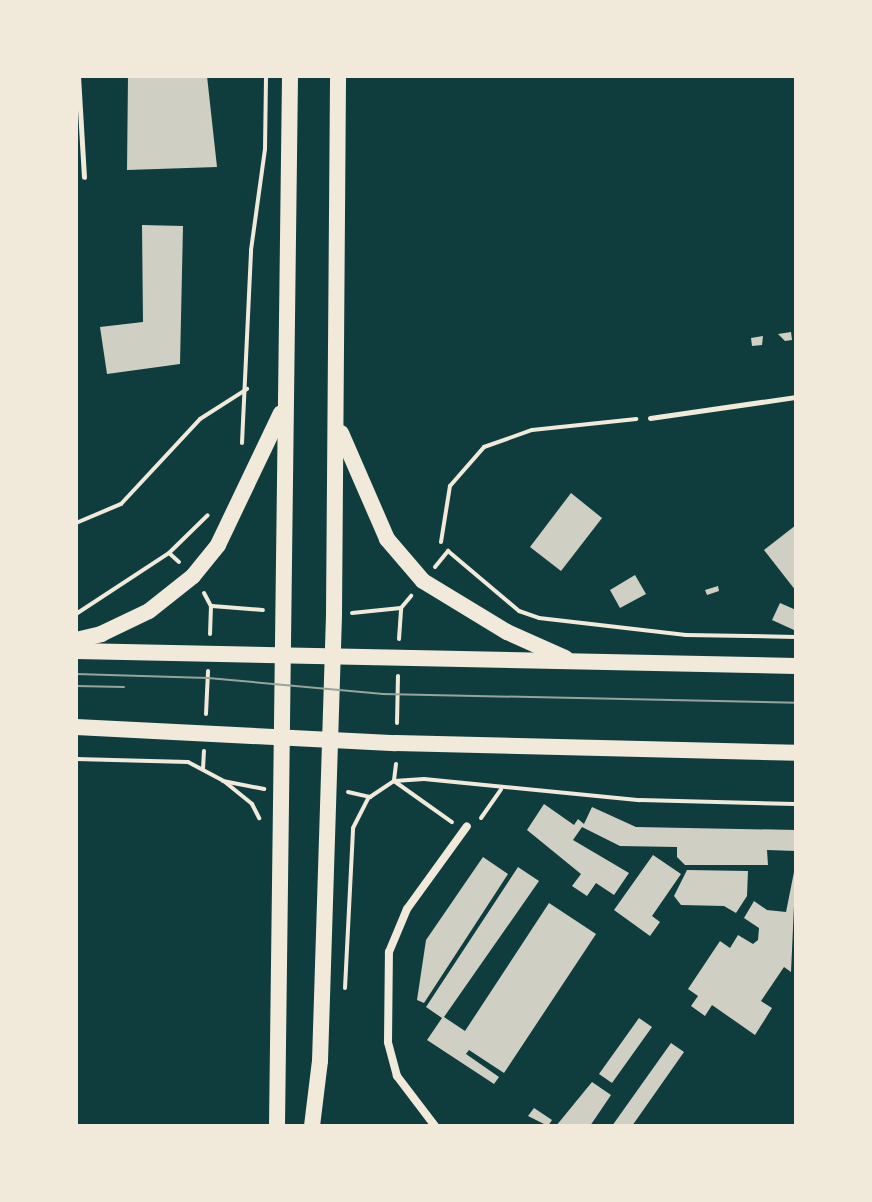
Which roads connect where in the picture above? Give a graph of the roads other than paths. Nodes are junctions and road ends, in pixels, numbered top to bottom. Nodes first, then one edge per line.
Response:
1 (78, 76) edge
2 (290, 76) edge
3 (338, 76) edge
4 (84, 177) dead end
5 (796, 397) edge
6 (282, 412) junction
7 (650, 418) road end
8 (336, 421) junction
9 (76, 640) edge
10 (76, 651) edge
11 (280, 654) junction
12 (331, 655) junction
13 (573, 662) junction
14 (796, 666) edge
15 (76, 727) edge
16 (281, 737) junction
17 (331, 741) junction
18 (796, 753) edge
19 (467, 826) road end
20 (277, 1126) edge
21 (312, 1126) edge
22 (435, 1126) edge

1 - 4 lane
2 - 6 main road
3 - 8 main road
5 - 7 lane
6 - 9 main road
6 - 11 main road
8 - 12 main road
8 - 13 main road
10 - 11 main road
11 - 12 main road
11 - 16 main road
12 - 13 main road
12 - 17 main road
13 - 14 main road
15 - 16 main road
16 - 17 main road
16 - 20 main road
17 - 18 main road
17 - 21 main road
19 - 22 street

